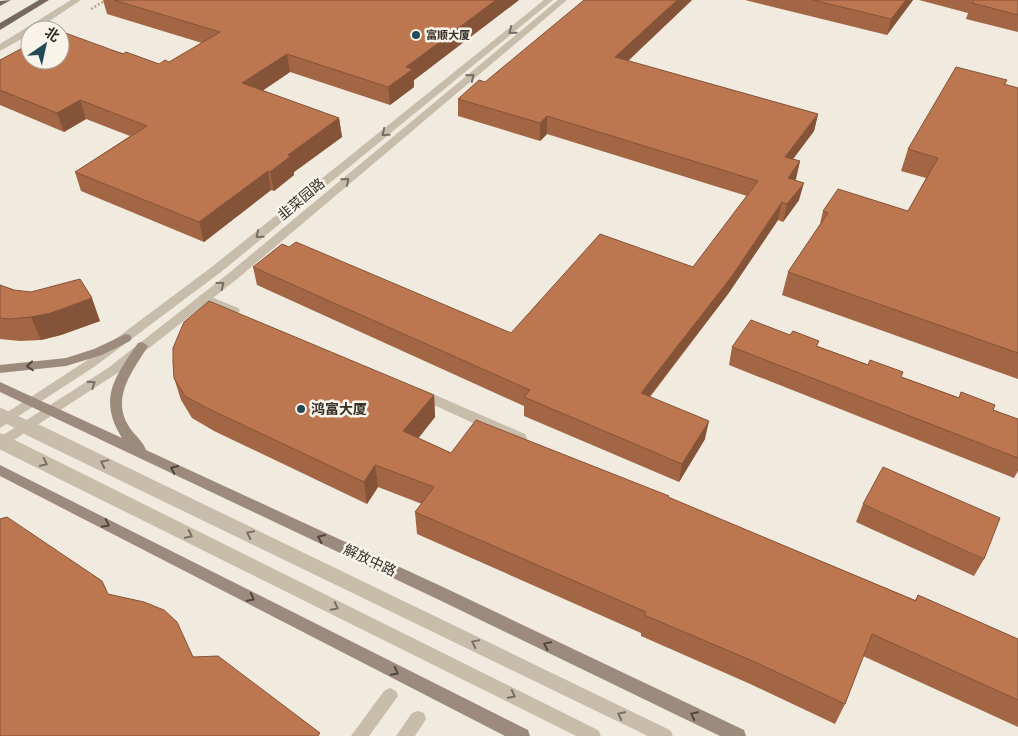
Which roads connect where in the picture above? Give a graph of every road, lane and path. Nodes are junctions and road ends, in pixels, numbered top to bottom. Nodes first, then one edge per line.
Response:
1 (7, 0) edge
2 (45, 0) edge
3 (77, 0) edge
4 (549, 0) edge
5 (563, 0) edge
6 (0, 4) edge
7 (46, 20) edge
8 (0, 27) edge
9 (20, 36) edge
10 (0, 48) edge
11 (204, 298) junction
12 (250, 318) edge
13 (126, 338) junction
14 (142, 346) junction
15 (0, 369) edge
16 (404, 387) edge
17 (0, 388) edge
18 (32, 403) junction
19 (52, 411) junction
20 (0, 414) edge
21 (0, 423) edge
22 (0, 443) edge
23 (532, 443) edge
24 (150, 457) junction
25 (0, 470) edge
26 (0, 482) edge
27 (42, 492) junction
28 (390, 696) dead end
29 (418, 719) dead end
30 (359, 736) edge
31 (404, 736) edge
32 (522, 736) edge
33 (593, 736) edge
34 (665, 736) edge
35 (738, 736) edge

1 - 6 main road
2 - 8 main road
3 - 7 street
4 -> 13 street, 韭菜园路
11 -> 5 street, 韭菜园路
9 - 10 street
11 - 12 street
11 - 14 street, 韭菜园路
13 -> 15 main road
13 - 18 street, 韭菜园路
19 -> 14 street, 韭菜园路
14 - 24 main road
16 - 23 street
17 - 18 main road, 解放中路
18 - 19 main road, 解放中路
18 - 21 street, 韭菜园路
19 - 22 street, 韭菜园路
19 - 24 main road, 解放中路
34 -> 20 street, 解放中路, bridge
22 -> 33 street, bridge
35 -> 24 main road, 解放中路
25 - 27 main road
26 - 27 main road
27 -> 32 main road
28 - 30 street
29 - 31 street

